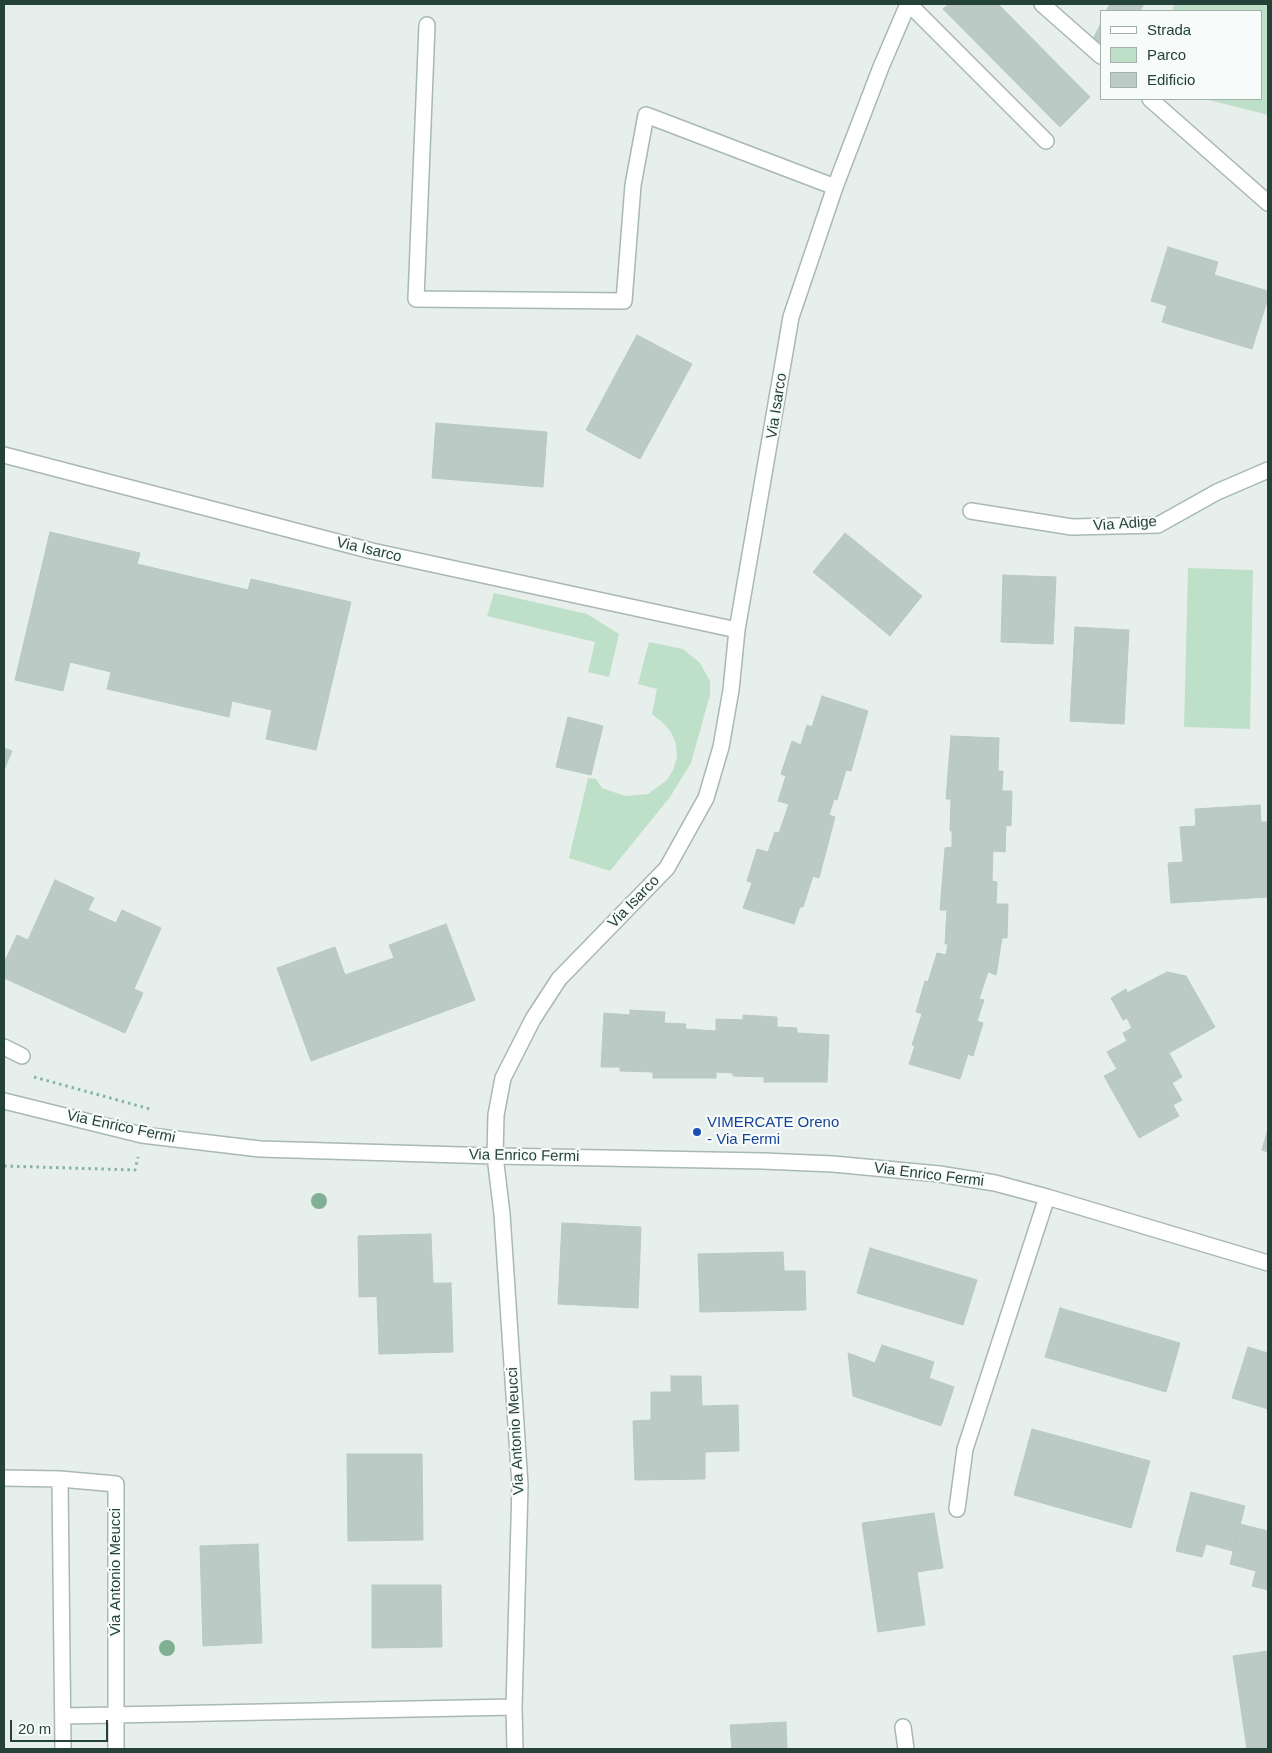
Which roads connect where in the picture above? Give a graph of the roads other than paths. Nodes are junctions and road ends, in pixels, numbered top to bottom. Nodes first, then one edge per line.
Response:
1 (909, 4) edge
2 (1042, 4) edge
3 (427, 24) dead end
4 (1100, 55) edge
5 (1151, 100) edge
6 (1046, 141) dead end
7 (835, 187) junction
8 (1268, 203) edge
9 (4, 455) edge
10 (1268, 470) edge
11 (971, 511) dead end
12 (737, 630) junction
13 (4, 1047) edge
14 (22, 1056) dead end
15 (4, 1101) edge
16 (495, 1156) junction
17 (1047, 1197) junction
18 (1268, 1263) edge
19 (4, 1478) edge
20 (60, 1479) junction
21 (956, 1509) dead end
22 (514, 1707) junction
23 (63, 1716) junction
24 (115, 1716) junction
25 (903, 1727) dead end
26 (63, 1749) edge
27 (116, 1749) edge
28 (515, 1749) edge
29 (906, 1749) edge

1 - 6 street
1 - 7 street, Via Isarco
2 - 4 street
3 - 7 street
5 - 8 street
7 - 12 street, Via Isarco
9 - 12 street, Via Isarco
10 - 11 street, Via Adige
12 - 16 street, Via Isarco
13 - 14 street
15 - 16 street, Via Enrico Fermi
16 - 17 street, Via Enrico Fermi
16 - 22 street, Via Antonio Meucci
17 - 18 street, Via Enrico Fermi
17 - 21 street
19 - 20 street, Via Antonio Meucci
20 - 23 street
20 - 24 street, Via Antonio Meucci
22 - 24 street
22 - 28 street, Via Antonio Meucci
23 - 24 street
23 - 26 street
24 - 27 street, Via Antonio Meucci
25 - 29 street

